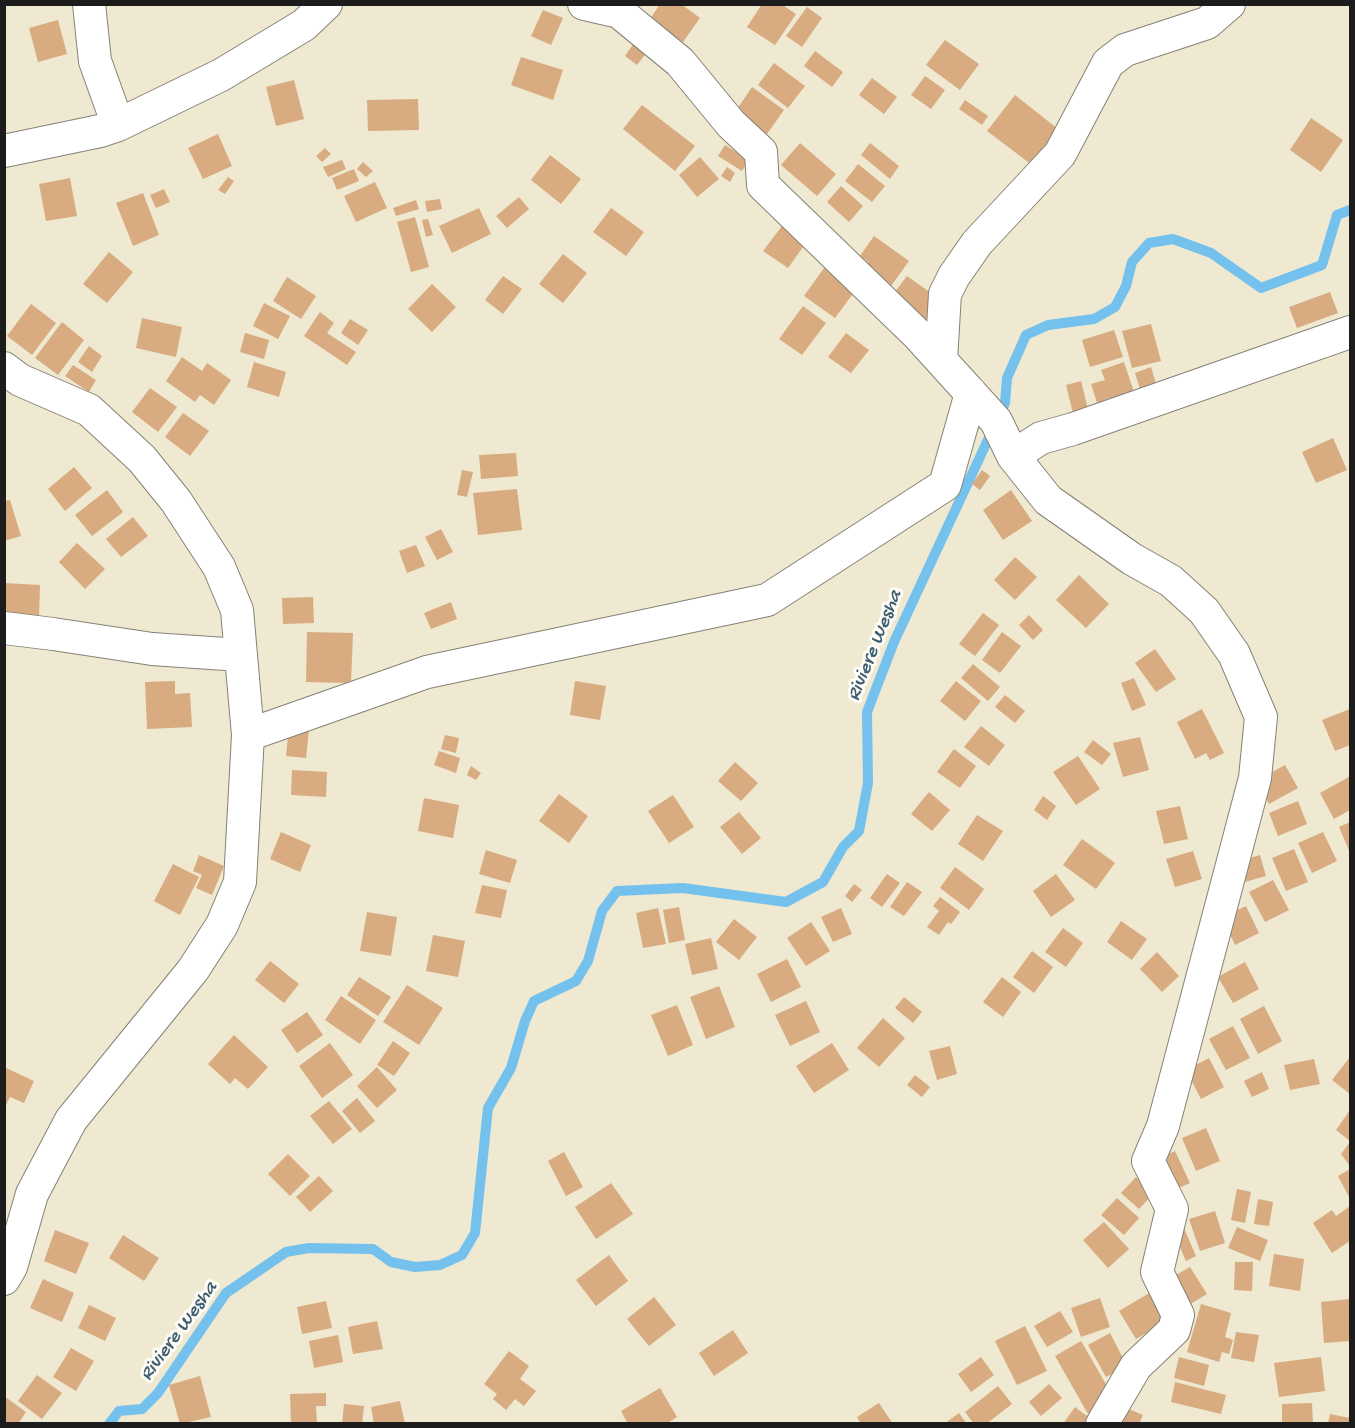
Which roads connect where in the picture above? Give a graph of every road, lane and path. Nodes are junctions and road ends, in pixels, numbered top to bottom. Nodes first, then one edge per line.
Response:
1 (89, 4) edge
2 (326, 4) edge
3 (584, 4) edge
4 (1229, 4) edge
5 (118, 125) junction
6 (4, 151) edge
7 (1350, 332) edge
8 (940, 360) junction
9 (4, 368) edge
10 (971, 393) junction
11 (1013, 456) junction
12 (4, 628) edge
13 (240, 655) junction
14 (249, 735) junction
15 (4, 1279) edge
16 (1102, 1424) edge

1 - 5 street
2 - 5 street
3 - 8 street
4 - 8 street
5 - 6 street
7 - 11 street
8 - 10 street
9 - 13 street
10 - 11 street
10 - 14 street
11 - 16 street
12 - 13 street
13 - 14 street
14 - 15 street

